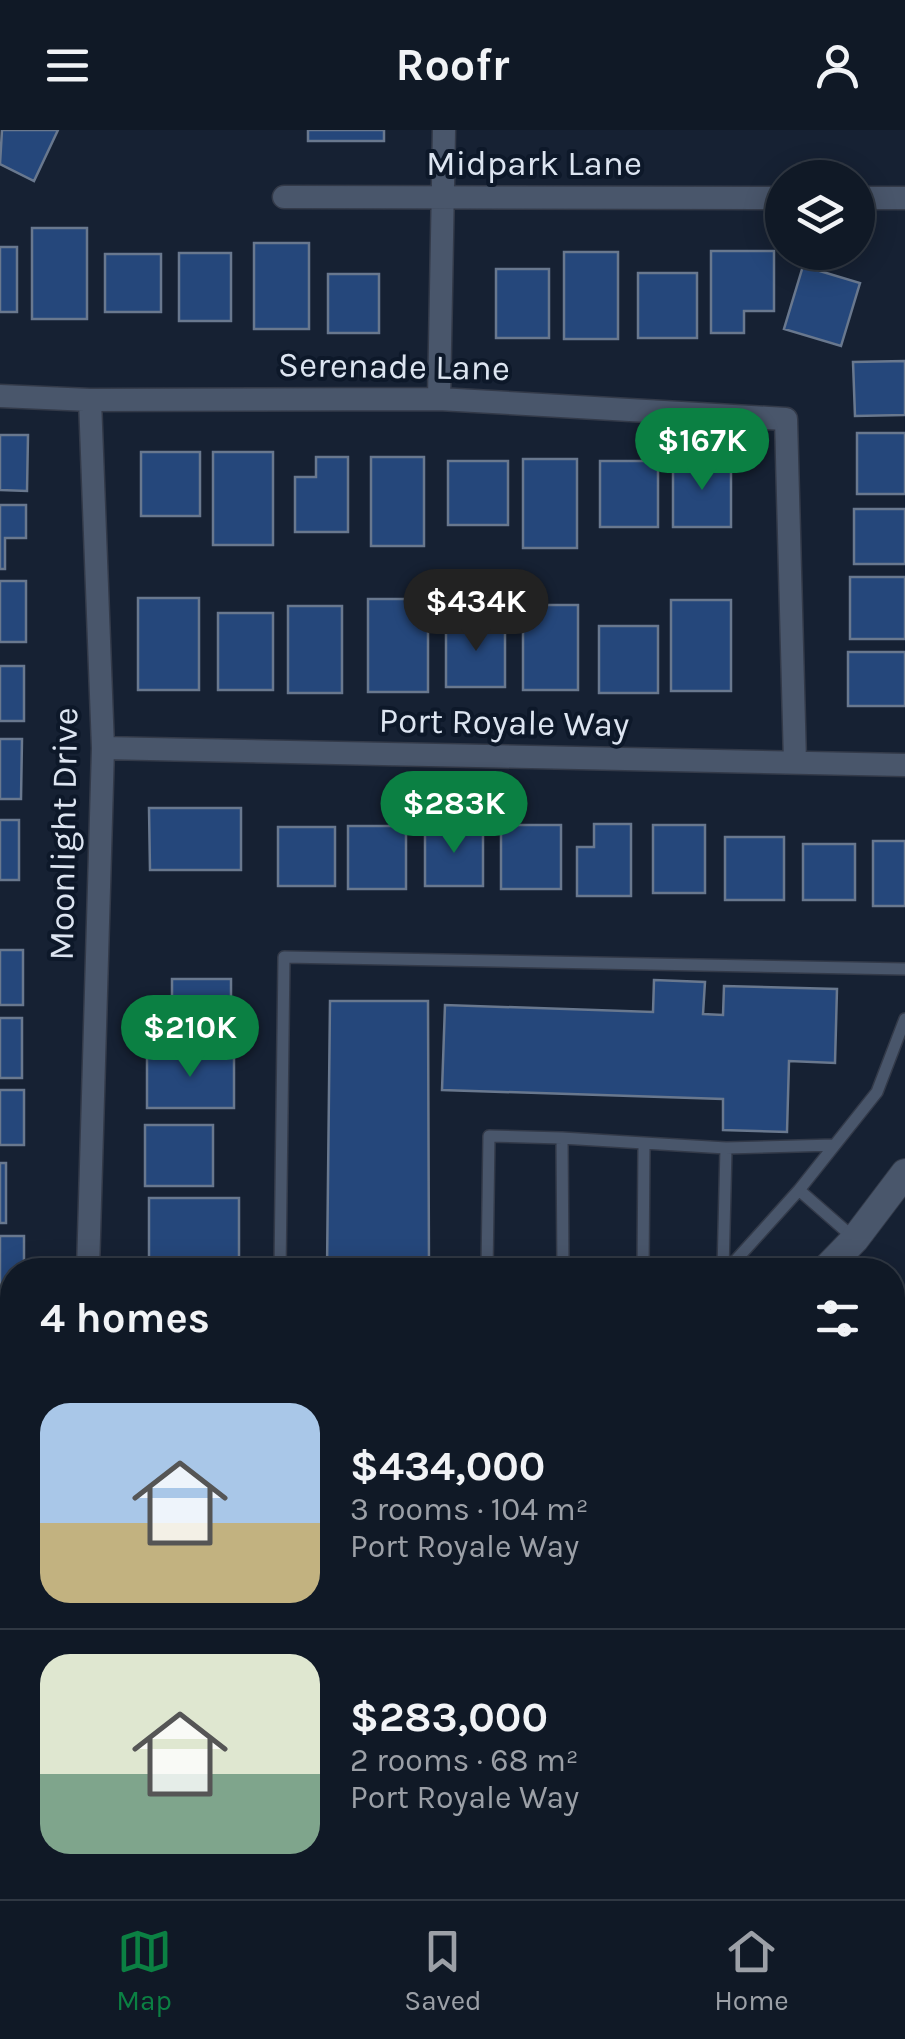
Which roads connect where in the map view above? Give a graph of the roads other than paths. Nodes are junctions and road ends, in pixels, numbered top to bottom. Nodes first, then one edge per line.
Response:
1 (444, 130) edge
2 (284, 198) dead end
3 (442, 198) junction
4 (765, 198) edge
5 (875, 198) edge
6 (905, 198) edge
7 (0, 396) edge
8 (439, 398) junction
9 (90, 400) junction
10 (102, 748) junction
11 (795, 762) junction
12 (905, 765) edge
13 (905, 970) edge
14 (905, 1019) edge
15 (562, 1138) junction
16 (644, 1145) junction
17 (834, 1146) junction
18 (726, 1148) junction
19 (905, 1173) edge
20 (800, 1190) junction
21 (855, 1239) junction
22 (88, 1258) edge
23 (280, 1258) edge
24 (487, 1258) edge
25 (563, 1258) edge
26 (644, 1258) edge
27 (725, 1258) edge
28 (736, 1258) edge
29 (837, 1258) edge

1 - 3 street
2 - 3 street, Midpark Lane
3 - 4 street, Midpark Lane
3 - 8 street
5 - 6 street
7 - 9 street, Serenade Lane
8 - 9 street, Serenade Lane
8 - 11 street, Serenade Lane
9 - 10 street, Moonlight Drive
10 - 11 street, Port Royale Way
10 - 22 street, Moonlight Drive
11 - 12 street, Port Royale Way
13 - 23 lane
14 - 17 lane
15 - 16 lane
15 - 24 lane
15 - 25 lane
16 - 18 lane
16 - 26 lane
17 - 18 lane
17 - 20 lane
18 - 27 lane
19 - 21 street
20 - 21 lane
20 - 28 lane
21 - 29 street

